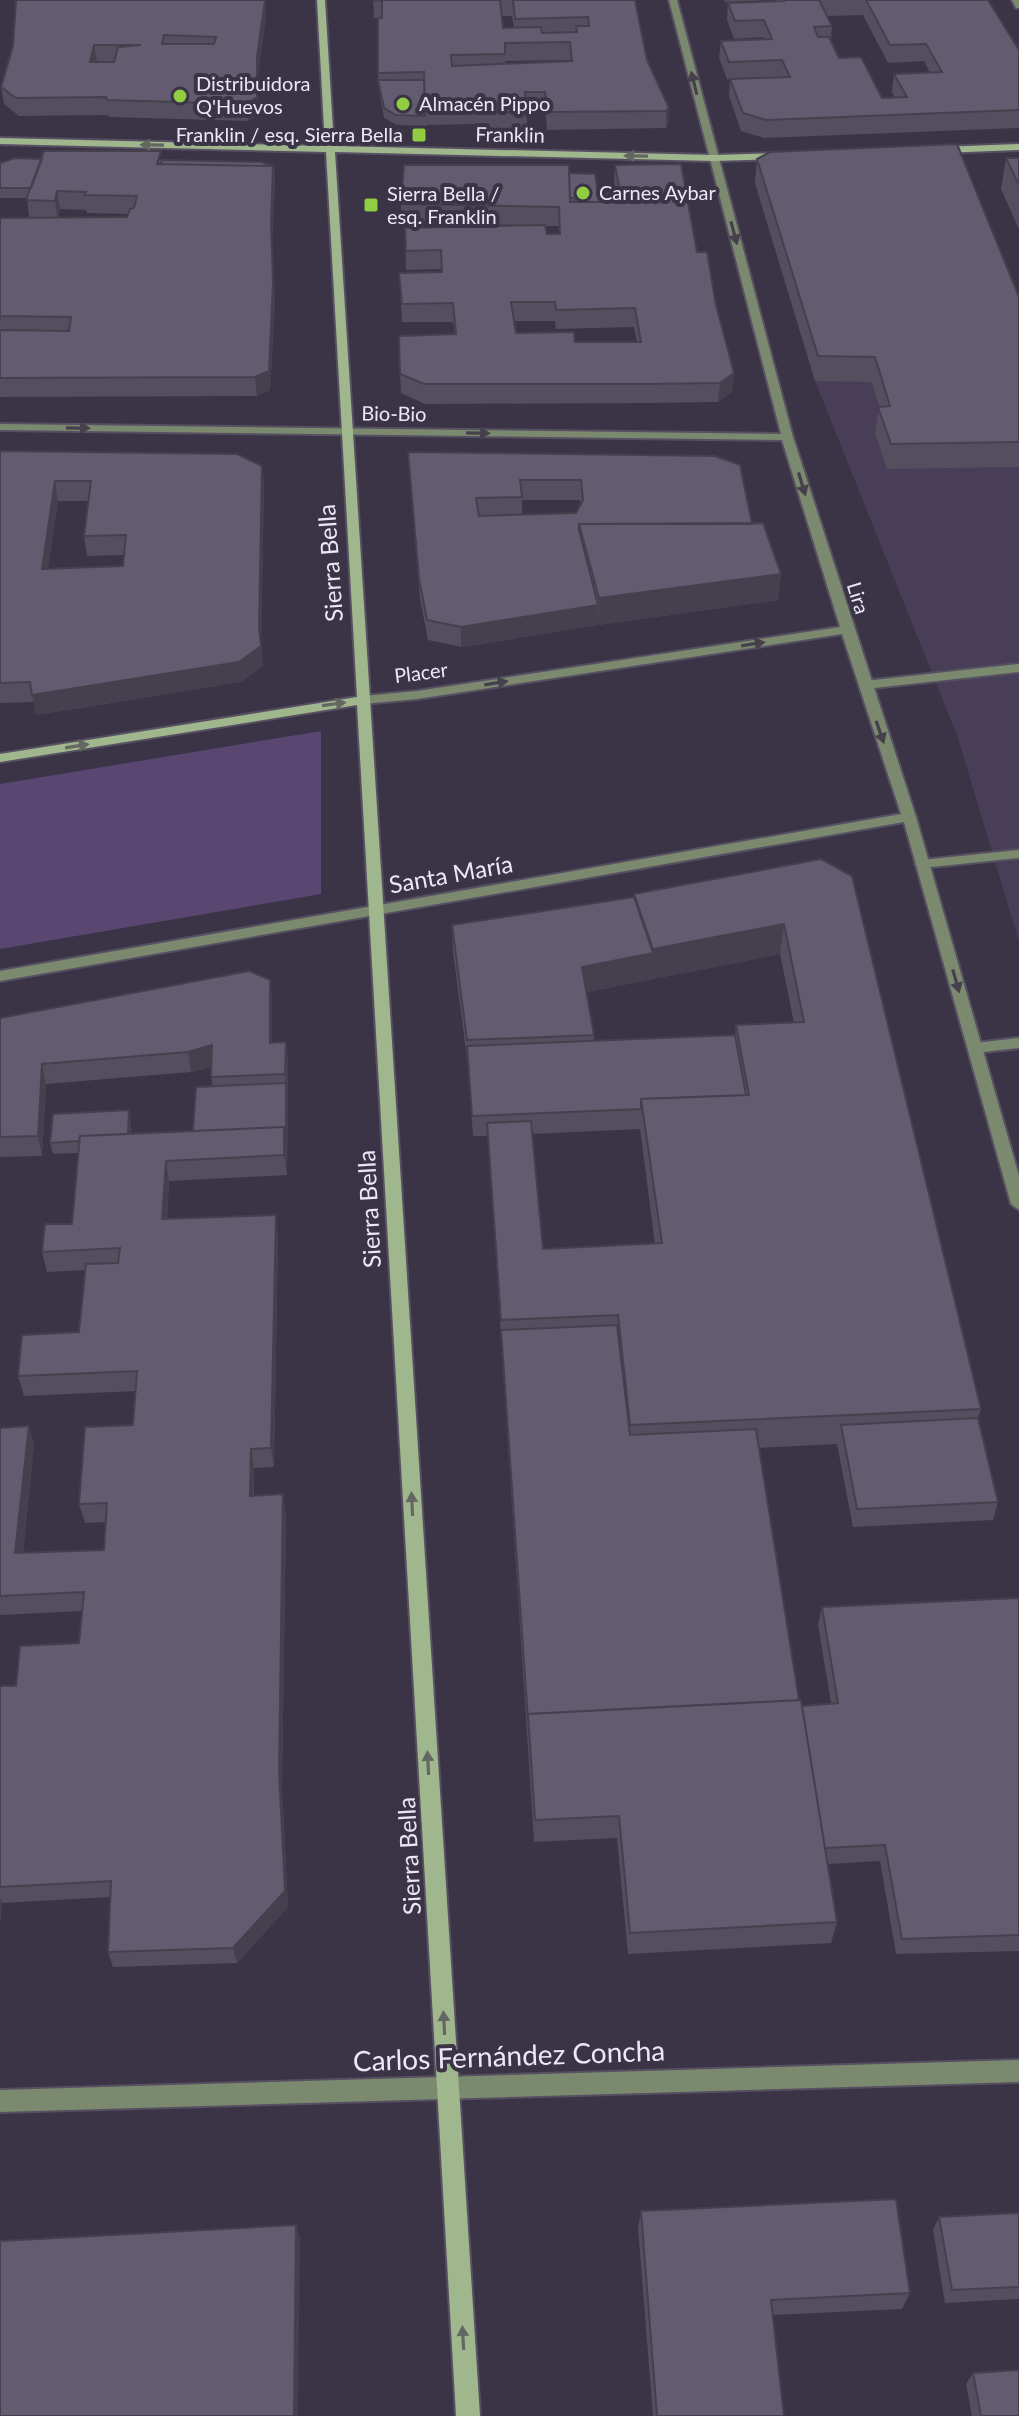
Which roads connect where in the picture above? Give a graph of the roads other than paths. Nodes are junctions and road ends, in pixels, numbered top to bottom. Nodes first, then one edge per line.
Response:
1 (321, 0) edge
2 (673, 0) edge
3 (1016, 0) edge
4 (1019, 6) edge
5 (0, 141) edge
6 (1019, 147) edge
7 (330, 149) junction
8 (927, 151) edge
9 (790, 155) edge
10 (714, 158) junction
11 (0, 427) edge
12 (347, 431) junction
13 (787, 437) junction
14 (847, 630) junction
15 (1019, 668) edge
16 (865, 685) junction
17 (363, 700) junction
18 (0, 758) edge
19 (909, 817) junction
20 (1019, 854) edge
21 (922, 864) junction
22 (376, 910) junction
23 (0, 976) edge
24 (1019, 1043) edge
25 (975, 1048) junction
26 (1019, 1204) edge
27 (1019, 2071) edge
28 (448, 2088) junction
29 (0, 2101) edge
30 (468, 2416) edge

1 - 7 main road, Sierra Bella
10 -> 2 street, Lira
3 - 4 street
7 -> 5 main road, Franklin
6 - 8 main road
10 -> 7 main road, Franklin
7 - 12 main road, Sierra Bella
9 - 10 main road, Franklin
10 -> 13 street, Lira
11 -> 12 street, Bio-Bio
12 -> 13 street, Bio-Bio
12 - 17 main road, Sierra Bella
13 -> 14 street, Lira
14 - 16 street, Lira
17 -> 14 street, Placer
15 - 16 street
16 -> 19 street, Lira
18 -> 17 main road, Placer
17 - 22 main road, Sierra Bella
19 - 21 street, Lira
19 - 22 street, Santa María
20 - 21 street
21 -> 25 street, Lira
22 - 23 street, Santa María
28 -> 22 main road, Sierra Bella
24 - 25 street
25 - 26 street, Lira
27 - 28 street, Carlos Fernández Concha
28 - 29 street, Carlos Fernández Concha
30 -> 28 main road, Sierra Bella

